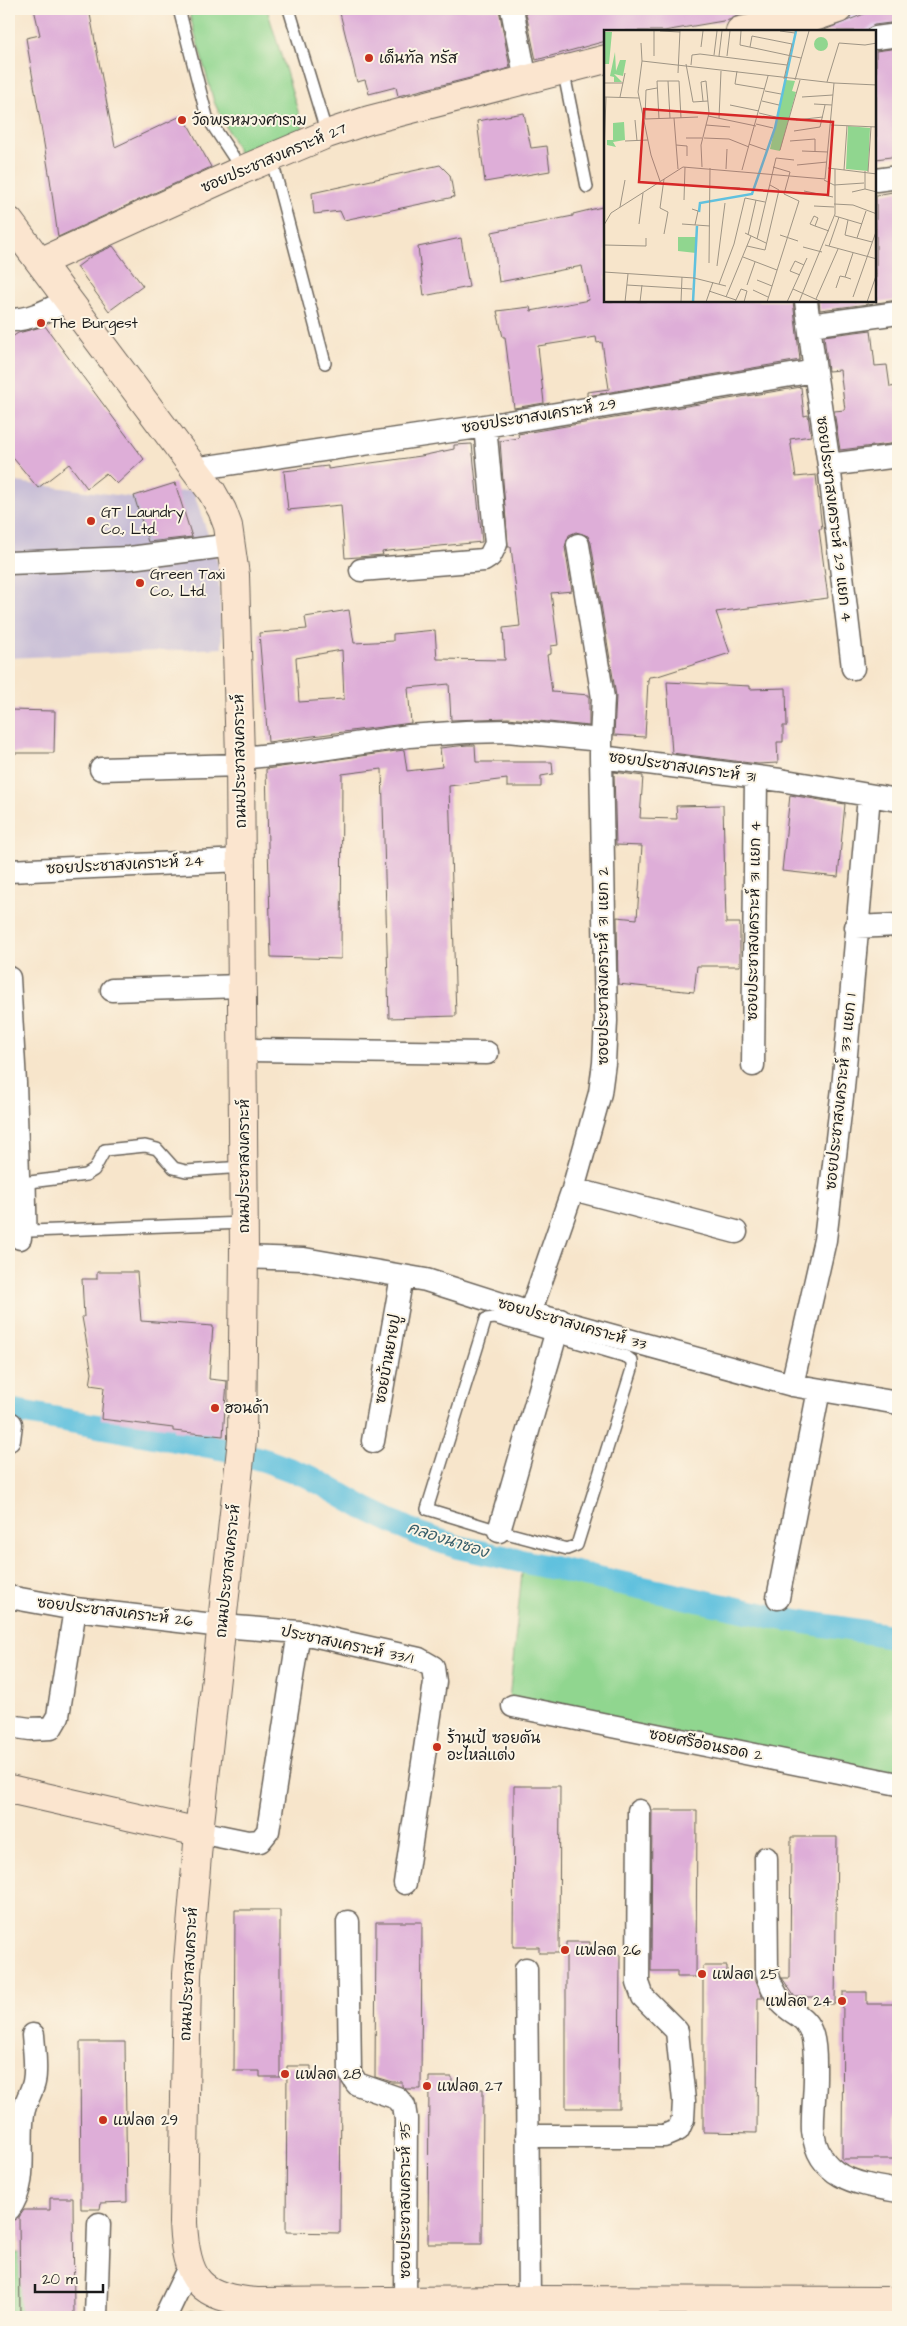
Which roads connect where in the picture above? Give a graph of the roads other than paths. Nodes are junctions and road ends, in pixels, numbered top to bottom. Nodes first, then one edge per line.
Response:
1 (178, 9) edge
2 (289, 9) edge
3 (512, 9) edge
4 (838, 9) edge
5 (777, 29) edge
6 (758, 30) edge
7 (898, 35) edge
8 (877, 38) edge
9 (604, 59) edge
10 (563, 69) junction
11 (526, 80) junction
12 (327, 134) junction
13 (270, 157) junction
14 (242, 170) junction
15 (898, 177) edge
16 (877, 180) edge
17 (587, 187) dead end
18 (9, 221) edge
19 (40, 262) junction
20 (68, 300) junction
21 (806, 302) edge
22 (898, 313) edge
23 (9, 320) edge
24 (810, 325) junction
25 (325, 363) dead end
26 (815, 371) junction
27 (485, 426) junction
28 (898, 456) edge
29 (829, 465) junction
30 (194, 469) junction
31 (232, 545) junction
32 (578, 545) dead end
33 (9, 563) edge
34 (361, 570) dead end
35 (853, 668) dead end
36 (601, 748) junction
37 (240, 762) junction
38 (101, 769) dead end
39 (756, 777) junction
40 (869, 796) junction
41 (898, 800) edge
42 (241, 860) junction
43 (9, 871) edge
44 (898, 926) edge
45 (856, 927) junction
46 (9, 978) edge
47 (242, 986) junction
48 (112, 990) dead end
49 (243, 1050) junction
50 (486, 1053) dead end
51 (753, 1065) dead end
52 (12, 1083) edge
53 (244, 1167) junction
54 (573, 1189) junction
55 (244, 1223) junction
56 (736, 1232) dead end
57 (20, 1238) dead end
58 (244, 1257) junction
59 (402, 1276) junction
60 (530, 1313) junction
61 (557, 1328) junction
62 (792, 1385) junction
63 (819, 1390) junction
64 (898, 1403) edge
65 (373, 1441) dead end
66 (499, 1532) junction
67 (9, 1598) edge
68 (778, 1598) dead end
69 (75, 1609) junction
70 (222, 1626) junction
71 (299, 1632) junction
72 (513, 1706) dead end
73 (9, 1726) edge
74 (898, 1784) edge
75 (9, 1788) edge
76 (639, 1811) dead end
77 (199, 1832) junction
78 (766, 1858) dead end
79 (405, 1883) dead end
80 (348, 1922) dead end
81 (526, 1969) dead end
82 (33, 2035) dead end
83 (527, 2136) junction
84 (898, 2191) edge
85 (9, 2209) edge
86 (99, 2224) dead end
87 (189, 2267) junction
88 (529, 2300) junction
89 (405, 2301) junction
90 (881, 2307) edge
91 (331, 2310) edge
92 (96, 2317) edge
93 (165, 2317) edge

1 - 14 lane
2 - 12 lane
3 - 11 street
4 - 5 main road
5 - 6 main road
7 - 8 street
9 - 10 main road, ซอยประชาสงเคราะห์ 27
10 - 11 main road, ซอยประชาสงเคราะห์ 27
10 - 17 lane
11 - 12 main road, ซอยประชาสงเคราะห์ 27
12 - 13 main road, ซอยประชาสงเคราะห์ 27
13 - 14 main road, ซอยประชาสงเคราะห์ 27
13 - 25 lane
14 - 19 main road, ซอยประชาสงเคราะห์ 27
15 - 16 street
18 - 19 main road, ถนนประชาสงเคราะห์
19 - 20 main road, ถนนประชาสงเคราะห์
20 - 23 street
20 - 30 main road, ถนนประชาสงเคราะห์
21 - 24 street
22 - 24 street
24 - 26 street
26 - 27 street, ซอยประชาสงเคราะห์ 29
26 - 29 street, ซอยประชาสงเคราะห์ 29 แยก 4
27 - 30 street, ซอยประชาสงเคราะห์ 29
27 - 34 street
28 - 29 street
29 - 35 street, ซอยประชาสงเคราะห์ 29 แยก 4
30 - 31 main road, ถนนประชาสงเคราะห์
31 - 33 street
31 - 37 main road, ถนนประชาสงเคราะห์
32 - 36 street, ซอยประชาสงเคราะห์ 31 แยก 2
36 - 37 street, ซอยประชาสงเคราะห์ 31
36 - 39 street, ซอยประชาสงเคราะห์ 31
36 - 54 street, ซอยประชาสงเคราะห์ 31 แยก 2
37 - 38 street, ซอยประชาสงเคราะห์ 31
37 - 42 main road, ถนนประชาสงเคราะห์
39 - 40 street, ซอยประชาสงเคราะห์ 31
39 - 51 street, ซอยประชาสงเคราะห์ 31 แยก 4
40 - 41 street, ซอยประชาสงเคราะห์ 31
40 - 45 street, ซอยประชาสงเคราะห์ 33 แยก 1
42 - 43 street, ซอยประชาสงเคราะห์ 24
42 - 47 main road, ถนนประชาสงเคราะห์
44 - 45 street
45 - 62 street, ซอยประชาสงเคราะห์ 33 แยก 1
46 - 52 street
47 - 48 street
47 - 49 main road, ถนนประชาสงเคราะห์
49 - 50 street
49 - 53 main road, ถนนประชาสงเคราะห์
52 - 57 street
53 - 55 main road, ถนนประชาสงเคราะห์
53 - 55 lane
54 - 56 street
54 - 60 street, ซอยประชาสงเคราะห์ 31 แยก 2
55 - 58 main road, ถนนประชาสงเคราะห์
58 - 59 street, ซอยประชาสงเคราะห์ 33
58 - 70 main road, ถนนประชาสงเคราะห์
59 - 60 street, ซอยประชาสงเคราะห์ 33
59 - 65 street, ซอยบ้านยายปู
60 - 61 street, ซอยประชาสงเคราะห์ 33
61 - 62 street, ซอยประชาสงเคราะห์ 33
61 - 66 street
61 - 66 lane
61 - 66 lane
62 - 63 street, ซอยประชาสงเคราะห์ 33
63 - 64 street, ซอยประชาสงเคราะห์ 33
63 - 68 street
67 - 69 street, ซอยประชาสงเคราะห์ 26
69 - 70 street, ซอยประชาสงเคราะห์ 26
69 - 73 street
70 - 71 street, ประชาสงเคราะห์ 33/1
70 - 77 main road, ถนนประชาสงเคราะห์
71 - 77 street
71 - 79 street, ประชาสงเคราะห์ 33/1
72 - 74 street, ซอยศรีอ่อนรอด 2
75 - 77 main road
76 - 83 street
77 - 87 main road, ถนนประชาสงเคราะห์
78 - 84 street
80 - 89 street, ซอยประชาสงเคราะห์ 35
81 - 83 street
82 - 85 street
83 - 88 street
86 - 92 street
87 - 91 main road, ถนนประชาสงเคราะห์
87 - 93 street
88 - 89 main road, ถนนประชาสงเคราะห์
88 - 90 main road, ถนนประชาสงเคราะห์
89 - 91 main road, ถนนประชาสงเคราะห์

